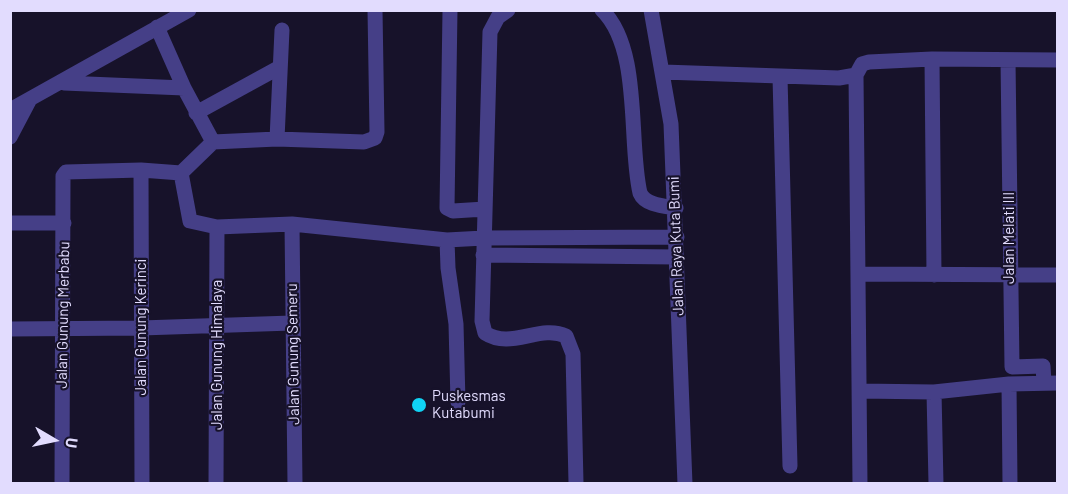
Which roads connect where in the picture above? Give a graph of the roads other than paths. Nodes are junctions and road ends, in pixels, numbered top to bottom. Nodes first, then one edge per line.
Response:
1 (189, 10) edge
2 (375, 10) edge
3 (450, 10) edge
4 (508, 10) edge
5 (602, 10) edge
6 (651, 10) edge
7 (157, 27) junction
8 (282, 30) dead end
9 (932, 59) junction
10 (1008, 60) junction
11 (1058, 60) edge
12 (280, 67) junction
13 (663, 72) junction
14 (856, 75) junction
15 (780, 77) junction
16 (63, 83) junction
17 (184, 88) junction
18 (30, 99) junction
19 (10, 110) edge
20 (196, 113) junction
21 (10, 137) edge
22 (277, 140) junction
23 (213, 142) junction
24 (141, 170) junction
25 (181, 173) junction
26 (676, 208) junction
27 (485, 210) junction
28 (64, 221) junction
29 (10, 223) edge
30 (292, 224) junction
31 (217, 226) junction
32 (677, 237) junction
33 (484, 238) junction
34 (447, 240) junction
35 (483, 255) junction
36 (677, 257) junction
37 (858, 274) junction
38 (934, 275) junction
39 (1009, 275) junction
40 (1058, 275) edge
41 (292, 323) junction
42 (217, 326) junction
43 (141, 328) junction
44 (10, 329) edge
45 (62, 329) junction
46 (1051, 383) edge
47 (1009, 384) junction
48 (860, 391) junction
49 (934, 392) junction
50 (458, 402) dead end
51 (790, 466) dead end
52 (62, 483) edge
53 (141, 483) edge
54 (216, 483) edge
55 (295, 483) edge
56 (576, 483) edge
57 (685, 483) edge
58 (860, 483) edge
59 (936, 483) edge
60 (1011, 483) edge

1 - 7 street
2 - 22 street
3 - 27 street
4 - 27 street
5 - 26 street
6 - 13 street, Jalan Raya Kuta Bumi
7 - 16 street
7 - 17 street
8 - 12 street
9 - 10 street
9 - 14 street
9 - 38 street
10 - 11 street
10 - 39 street, Jalan Melati III
12 - 20 street
12 - 22 street
13 - 15 street
13 - 26 street, Jalan Raya Kuta Bumi
14 - 15 street
14 - 37 street
15 - 51 street
16 - 17 street
16 - 18 street
17 - 20 street
18 - 19 street
18 - 21 street
20 - 23 street
22 - 23 street
23 - 25 street
24 - 25 street
24 - 28 street, Jalan Gunung Merbabu
24 - 43 street, Jalan Gunung Kerinci
25 - 31 street
26 - 32 street, Jalan Raya Kuta Bumi
27 - 33 street
28 - 29 street
28 - 45 street, Jalan Gunung Merbabu
30 - 31 street
30 - 34 street
30 - 41 street, Jalan Gunung Semeru
31 - 42 street, Jalan Gunung Himalaya
32 - 33 street
32 - 36 street, Jalan Raya Kuta Bumi
33 - 34 street
33 - 35 street
34 - 50 street
35 - 36 street
35 - 56 street
36 - 57 street, Jalan Raya Kuta Bumi
37 - 38 street
37 - 48 street
38 - 39 street
39 - 40 street
39 - 46 street, Jalan Melati III
41 - 42 street
41 - 55 street, Jalan Gunung Semeru
42 - 43 street
42 - 54 street, Jalan Gunung Himalaya
43 - 45 street
43 - 53 street, Jalan Gunung Kerinci
44 - 45 street
45 - 52 street, Jalan Gunung Merbabu
46 - 47 street
47 - 49 street
47 - 60 street
48 - 49 street
48 - 58 street
49 - 59 street

